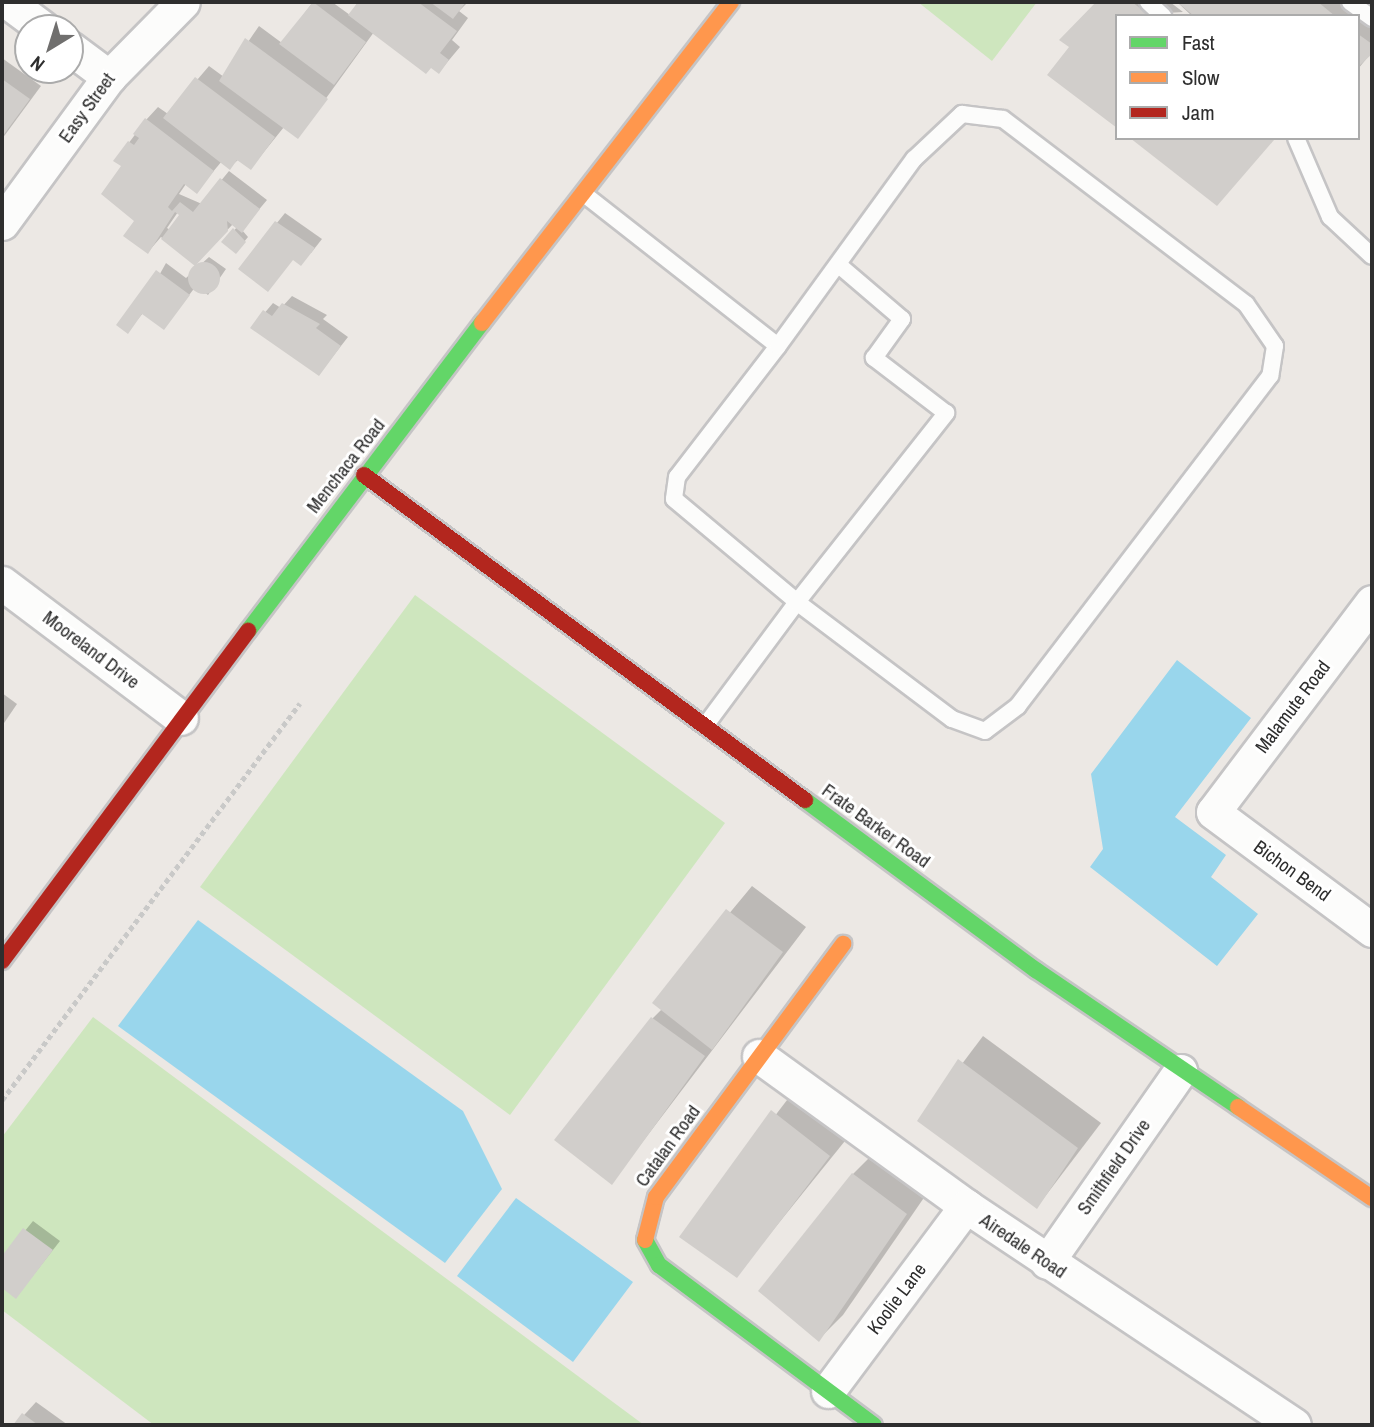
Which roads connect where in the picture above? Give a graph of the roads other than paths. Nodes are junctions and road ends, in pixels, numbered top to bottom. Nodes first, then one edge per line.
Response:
1 (8, 2) edge
2 (183, 2) edge
3 (731, 2) edge
4 (1148, 2) edge
5 (1350, 2) edge
6 (24, 14) edge
7 (1161, 14) edge
8 (1372, 18) edge
9 (84, 58) edge
10 (109, 76) junction
11 (1297, 140) edge
12 (584, 194) junction
13 (2, 223) edge
14 (1372, 256) edge
15 (840, 266) junction
16 (778, 346) junction
17 (365, 475) junction
18 (2, 583) edge
19 (797, 602) junction
20 (1372, 602) edge
21 (181, 718) junction
22 (705, 727) junction
23 (1213, 812) joint
24 (1372, 930) edge
25 (843, 944) dead end
26 (2, 961) edge
27 (759, 1056) junction
28 (1180, 1071) junction
29 (1372, 1198) edge
30 (966, 1206) junction
31 (1047, 1262) junction
32 (828, 1391) junction
33 (874, 1425) edge
34 (1294, 1425) edge

1 - 6 street
2 - 10 street, Easy Street
3 - 12 street, Menchaca Road
4 - 7 lane
5 - 8 lane
9 - 10 street
10 - 13 street, Easy Street
11 - 14 lane
12 - 16 lane
12 - 17 street, Menchaca Road
15 - 16 lane
15 - 19 lane
15 - 19 lane
16 - 19 lane
17 - 21 street, Menchaca Road
17 - 22 street, Frate Barker Road
18 - 21 street, Mooreland Drive
19 - 22 lane
20 - 23 street, Malamute Road
21 - 26 street, Menchaca Road
22 - 28 street, Frate Barker Road
23 - 24 street, Bichon Bend
25 - 27 street, Catalan Road
27 - 30 street, Airedale Road
27 - 32 street, Catalan Road
28 - 29 street, Frate Barker Road
28 - 31 street, Smithfield Drive
30 - 31 street, Airedale Road
30 - 32 street, Koolie Lane
31 - 34 street, Airedale Road
32 - 33 street, Catalan Road

